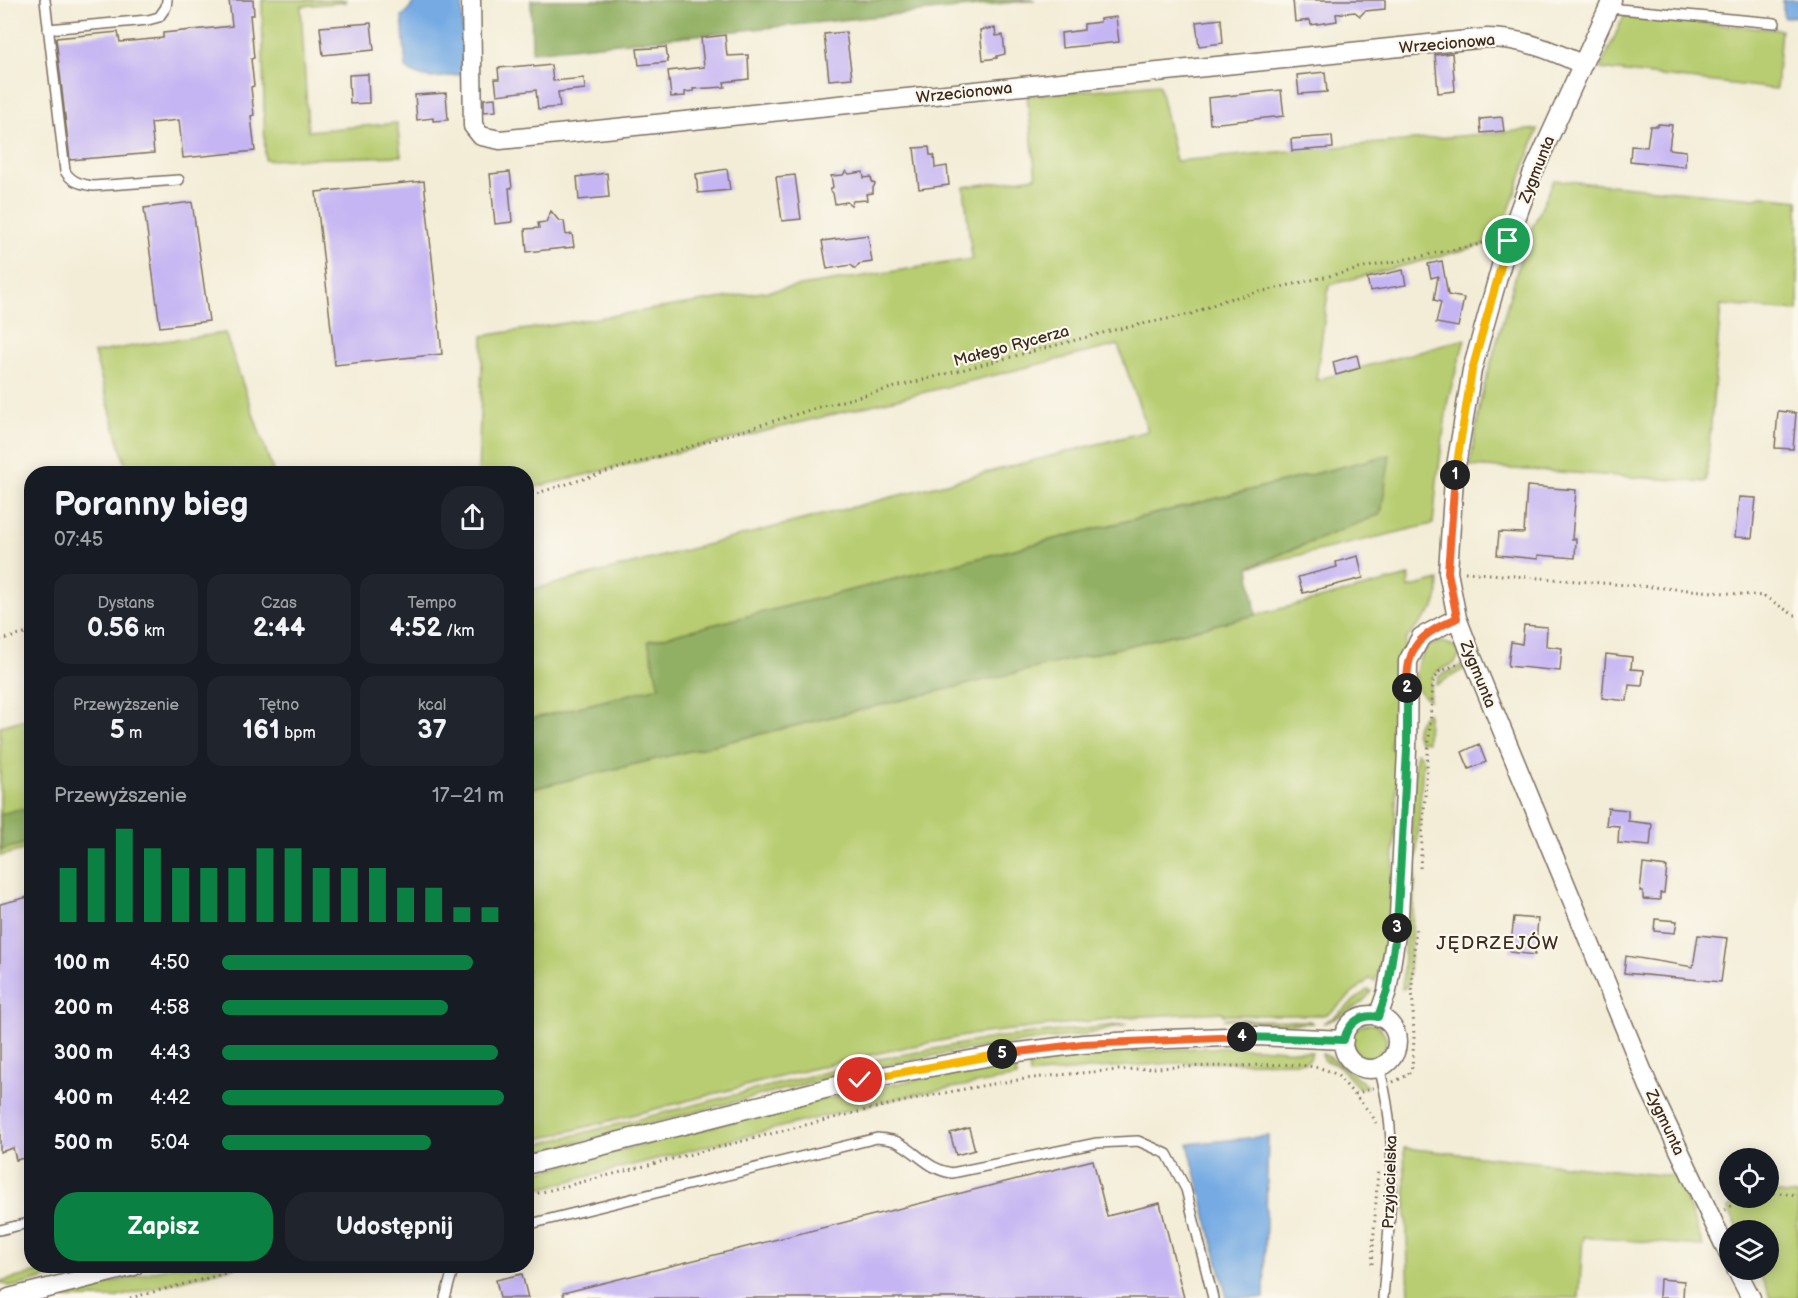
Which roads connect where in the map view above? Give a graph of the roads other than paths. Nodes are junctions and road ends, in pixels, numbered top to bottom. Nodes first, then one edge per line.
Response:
1 (45, 0) edge
2 (167, 0) edge
3 (471, 0) edge
4 (1610, 4) edge
5 (1775, 23) dead end
6 (48, 29) junction
7 (1581, 64) junction
8 (179, 180) dead end
9 (1457, 618) junction
10 (1378, 1017) junction
11 (1344, 1040) junction
12 (1379, 1068) junction
13 (534, 1164) edge
14 (534, 1223) edge
15 (24, 1224) edge
16 (0, 1230) edge
17 (1719, 1235) edge
18 (111, 1273) edge
19 (451, 1273) edge
20 (1742, 1280) edge
21 (46, 1293) edge
22 (9, 1298) edge
23 (445, 1298) edge
24 (1213, 1298) edge
25 (1383, 1298) edge
26 (1751, 1298) edge

1 - 6 lane
2 - 6 lane
3 - 7 street, Wrzecionowa
4 - 5 lane
4 - 7 street, Zygmunta
6 - 8 lane
7 - 9 street, Zygmunta
9 - 10 street
9 - 17 street, Zygmunta
10 - 11 street
10 - 12 street
11 - 12 street
11 - 13 street
12 - 25 lane, Przyjacielska
14 - 24 lane
15 - 16 lane
18 - 21 street
19 - 23 lane
20 - 26 street
21 - 22 street

